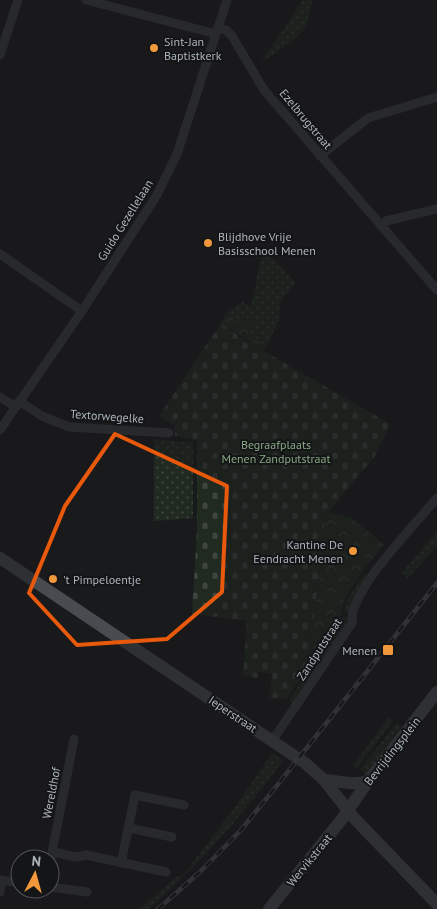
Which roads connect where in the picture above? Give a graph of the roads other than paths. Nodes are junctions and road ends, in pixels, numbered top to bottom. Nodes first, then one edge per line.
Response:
1 (18, 0) edge
2 (86, 0) edge
3 (227, 0) edge
4 (217, 31) junction
5 (0, 55) edge
6 (437, 97) edge
7 (320, 156) junction
8 (437, 209) edge
9 (380, 225) junction
10 (0, 254) edge
11 (437, 290) edge
12 (82, 311) junction
13 (0, 397) edge
14 (18, 404) junction
15 (0, 430) edge
16 (169, 433) dead end
17 (437, 498) edge
18 (0, 558) edge
19 (437, 692) edge
20 (74, 739) dead end
21 (272, 741) junction
22 (324, 780) junction
23 (368, 781) junction
24 (184, 806) dead end
25 (348, 811) junction
26 (129, 828) junction
27 (172, 837) dead end
28 (53, 849) edge
29 (60, 853) edge
30 (121, 863) junction
31 (166, 872) dead end
32 (1, 880) edge
33 (60, 888) edge
34 (0, 892) edge
35 (87, 892) dead end
36 (437, 904) edge
37 (269, 909) edge

1 - 5 street
2 - 4 street
3 - 4 street, Guido Gezellelaan
4 - 7 street, Ezelbrugstraat
4 - 12 street, Guido Gezellelaan
6 - 7 street
7 - 9 street, Ezelbrugstraat
8 - 9 street
9 - 11 street, Ezelbrugstraat
10 - 12 street
12 - 14 street, Guido Gezellelaan
13 - 14 street, Textorwegelke
14 - 15 street, Guido Gezellelaan
14 - 16 street, Textorwegelke
17 - 21 street, Zandputstraat
18 - 21 street, Ieperstraat
19 - 23 street, Bevrijdingsplein
20 - 28 street, Wereldhof
21 - 22 street, Ieperstraat
22 - 23 street
22 - 25 street, Ieperstraat
23 - 25 street, Bevrijdingsplein
24 - 26 street
25 - 36 street, Ieperstraat
25 - 37 street, Wervikstraat
26 - 27 street
26 - 30 street
29 - 30 street
30 - 31 street
32 - 34 street
33 - 35 street

